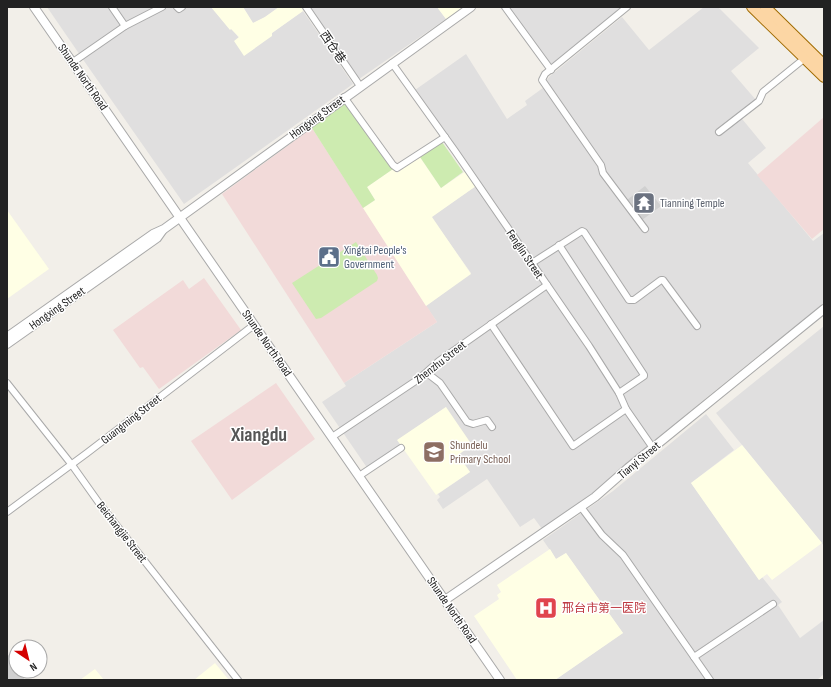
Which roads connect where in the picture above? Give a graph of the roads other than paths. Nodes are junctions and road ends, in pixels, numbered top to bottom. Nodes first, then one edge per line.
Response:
1 (34, 7) edge
2 (112, 7) edge
3 (162, 7) edge
4 (177, 7) edge
5 (182, 7) edge
6 (306, 7) edge
7 (471, 7) edge
8 (505, 7) edge
9 (627, 7) edge
10 (752, 7) edge
11 (765, 7) edge
12 (125, 26) junction
13 (805, 58) junction
14 (73, 62) junction
15 (392, 63) junction
16 (824, 64) edge
17 (551, 70) junction
18 (824, 77) edge
19 (360, 86) junction
20 (344, 97) junction
21 (719, 132) dead end
22 (445, 137) junction
23 (180, 217) junction
24 (164, 229) junction
25 (645, 229) dead end
26 (559, 245) junction
27 (532, 263) junction
28 (547, 285) junction
29 (824, 309) edge
30 (491, 324) junction
31 (254, 325) junction
32 (697, 326) dead end
33 (7, 337) edge
34 (7, 344) edge
35 (427, 373) junction
36 (7, 384) edge
37 (619, 393) junction
38 (626, 409) junction
39 (492, 427) dead end
40 (332, 437) junction
41 (401, 448) dead end
42 (654, 448) junction
43 (72, 464) junction
44 (359, 476) junction
45 (581, 507) junction
46 (7, 512) edge
47 (445, 600) junction
48 (774, 604) dead end
49 (694, 657) junction
50 (238, 680) edge
51 (500, 680) edge
52 (710, 680) edge

1 - 14 street, Shunde North Road
2 - 12 street
3 - 12 street
4 - 5 street
6 - 19 street, 西仓巷
7 - 15 street, Hongxing Street
8 - 17 street
9 - 17 street
10 - 13 main road
11 - 16 main road
12 - 14 street
13 - 18 main road
13 - 21 street
14 - 23 street, Shunde North Road
15 - 19 street, Hongxing Street
15 - 22 street, Fenglin Street
17 - 25 street
19 - 20 street, Hongxing Street
20 - 22 street
20 - 23 street, Hongxing Street
22 - 27 street, Fenglin Street
23 - 24 street, Hongxing Street
23 - 31 street, Shunde North Road
24 - 33 street, Hongxing Street
24 - 34 street, Hongxing Street
26 - 27 street
26 - 32 street
26 - 37 street
27 - 28 street, Fenglin Street
28 - 30 street, Zhenzhu Street
28 - 37 street, Fenglin Street
29 - 42 street, Tianyi Street
30 - 35 street, Zhenzhu Street
30 - 38 street
31 - 40 street, Shunde North Road
31 - 43 street, Guangming Street
35 - 39 street
35 - 40 street, Zhenzhu Street
36 - 43 street, Beichangjie Street
37 - 38 street, Fenglin Street
38 - 42 street, Fenglin Street
40 - 44 street, Shunde North Road
41 - 44 street
42 - 45 street, Tianyi Street
43 - 46 street, Guangming Street
43 - 50 street, Beichangjie Street
44 - 47 street, Shunde North Road
45 - 47 street, Tianyi Street
45 - 49 street
47 - 51 street, Shunde North Road
48 - 49 street
49 - 52 street

